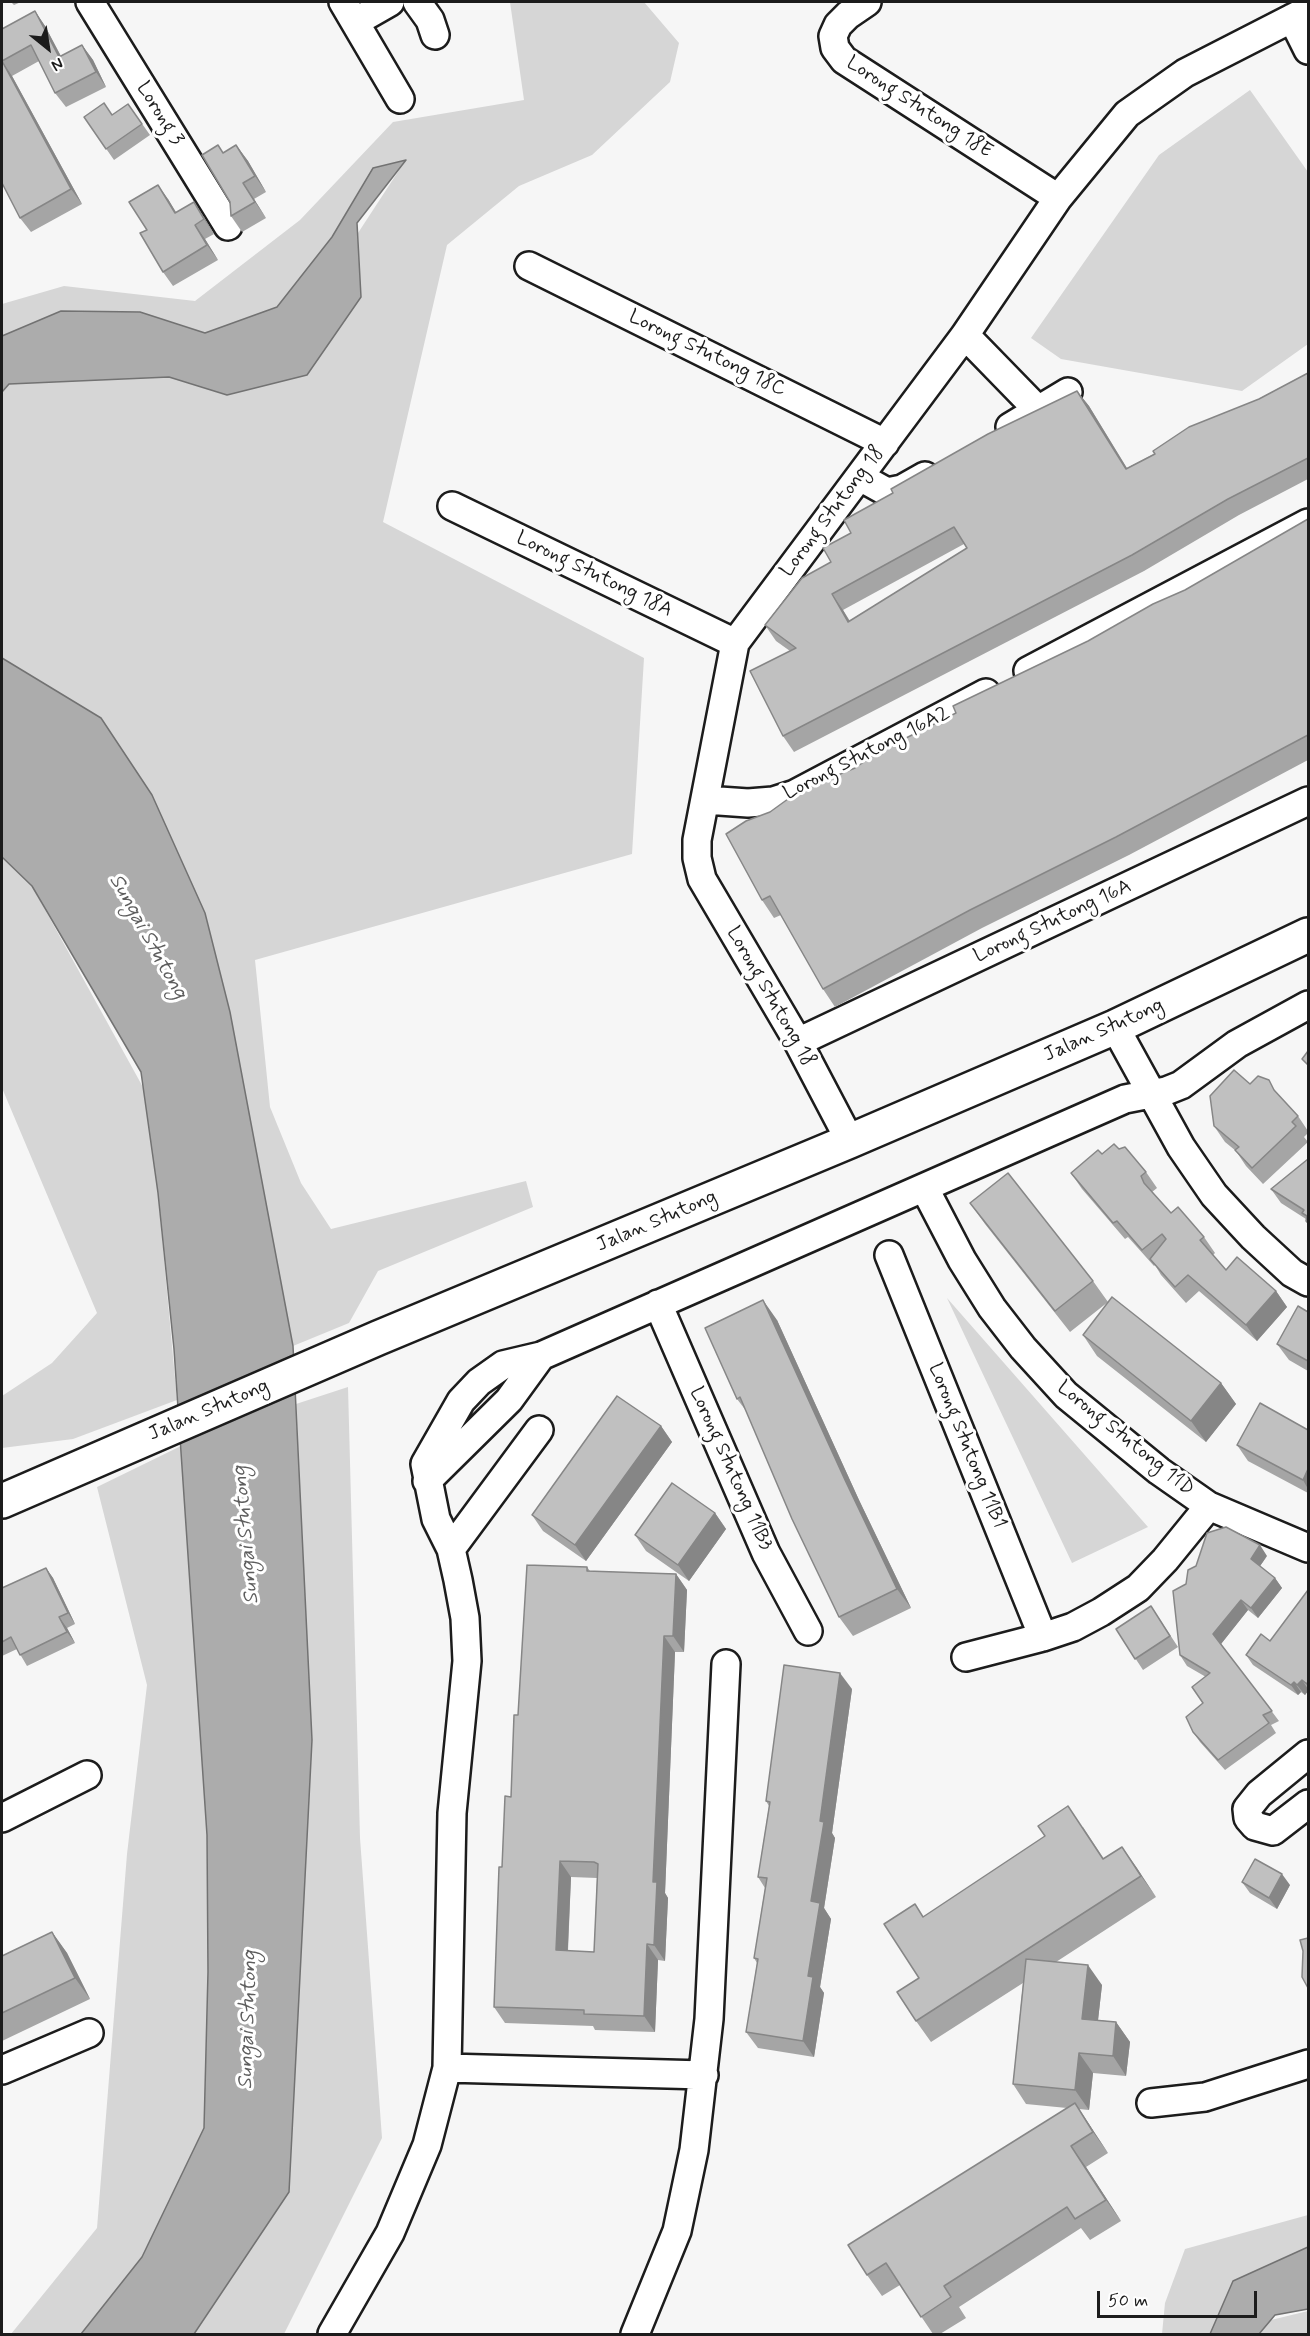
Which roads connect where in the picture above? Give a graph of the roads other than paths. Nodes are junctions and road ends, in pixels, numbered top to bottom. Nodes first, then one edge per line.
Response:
1 (90, 2) edge
2 (390, 2) edge
3 (417, 2) edge
4 (867, 2) edge
5 (349, 12) edge
6 (1300, 14) edge
7 (435, 35) dead end
8 (1308, 50) edge
9 (400, 99) dead end
10 (1058, 198) junction
11 (228, 226) edge
12 (529, 266) dead end
13 (965, 335) junction
14 (1068, 392) dead end
15 (1038, 410) junction
16 (987, 440) edge
17 (885, 443) junction
18 (946, 464) edge
19 (860, 477) junction
20 (452, 507) dead end
21 (1308, 523) edge
22 (735, 643) junction
23 (705, 800) junction
24 (1308, 801) edge
25 (1308, 935) edge
26 (1308, 1005) edge
27 (1115, 1028) junction
28 (798, 1042) junction
29 (1151, 1094) junction
30 (850, 1141) junction
31 (925, 1189) junction
32 (889, 1256) dead end
33 (1308, 1282) edge
34 (658, 1304) junction
35 (539, 1430) dead end
36 (2, 1500) edge
37 (1209, 1506) junction
38 (1308, 1548) edge
39 (451, 1549) junction
40 (808, 1631) dead end
41 (1043, 1637) junction
42 (966, 1657) dead end
43 (726, 1664) dead end
44 (1308, 1754) edge
45 (87, 1775) dead end
46 (1308, 1804) edge
47 (2, 1818) edge
48 (89, 2033) dead end
49 (1308, 2064) edge
50 (447, 2068) junction
51 (2, 2070) edge
52 (704, 2074) junction
53 (1151, 2103) dead end
54 (332, 2334) edge
55 (635, 2334) edge

1 - 11 street, Lorong 3
2 - 5 street
3 - 7 street
4 - 10 street, Lorong Stutong 18E
5 - 9 street
6 - 8 street
6 - 10 street, Lorong Stutong 18
10 - 13 street, Lorong Stutong 18
12 - 17 street, Lorong Stutong 18C
13 - 15 street
13 - 17 street, Lorong Stutong 18
14 - 15 street
15 - 16 street
17 - 19 street, Lorong Stutong 18
18 - 19 street
19 - 22 street, Lorong Stutong 18
20 - 22 street, Lorong Stutong 18A
21 - 23 street, Lorong Stutong 16A2
22 - 23 street, Lorong Stutong 18
23 - 28 street, Lorong Stutong 18
24 - 28 street, Lorong Stutong 16A
25 - 27 main road, Jalan Stutong
26 - 29 street
27 - 29 street
27 - 30 main road, Jalan Stutong
28 - 30 street, Lorong Stutong 18
29 - 31 street
29 - 33 street
30 - 36 main road, Jalan Stutong
31 - 34 street
31 - 37 street, Lorong Stutong 11D
32 - 41 street, Lorong Stutong 11B1
34 - 39 street
34 - 40 street, Lorong Stutong 11B3
35 - 39 street
37 - 38 street, Lorong Stutong 11D
37 - 41 street
39 - 50 street
41 - 42 street
43 - 52 street
44 - 46 street
45 - 47 street
48 - 51 street
49 - 53 street
50 - 52 street
50 - 54 street
52 - 55 street

